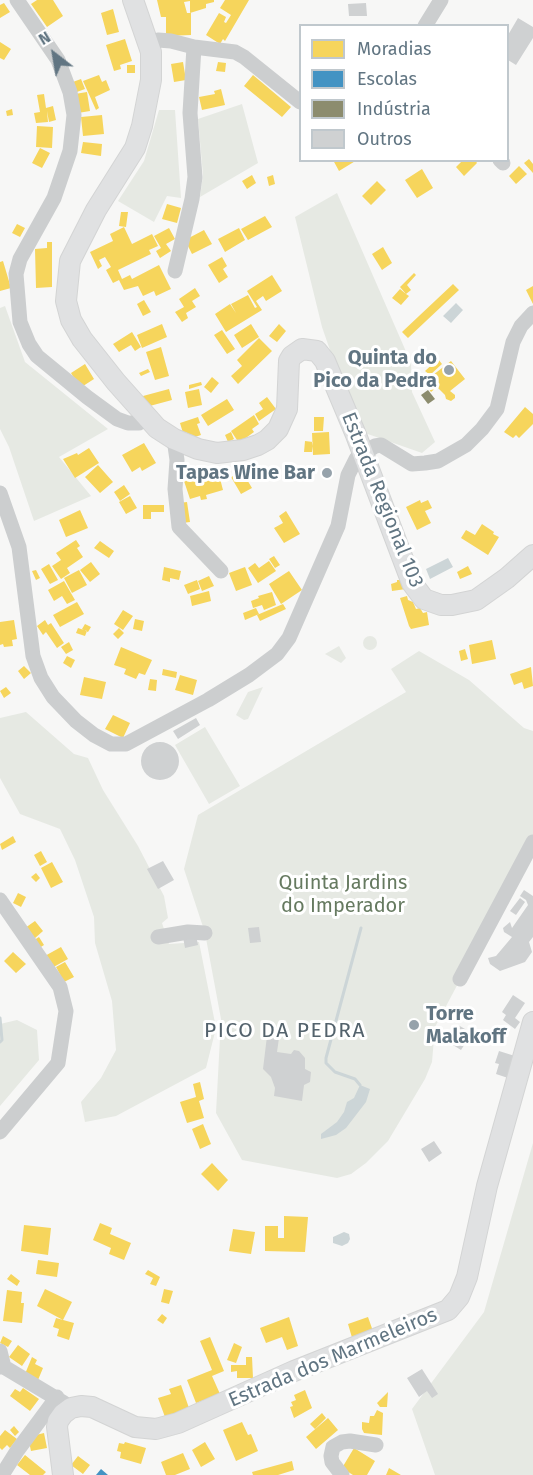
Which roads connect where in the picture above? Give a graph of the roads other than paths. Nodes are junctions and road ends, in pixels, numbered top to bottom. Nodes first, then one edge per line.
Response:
1 (17, 0) edge
2 (133, 0) edge
3 (441, 0) edge
4 (426, 24) edge
5 (148, 42) junction
6 (194, 47) junction
7 (299, 101) edge
8 (175, 271) dead end
9 (533, 313) edge
10 (147, 417) junction
11 (174, 439) junction
12 (362, 454) junction
13 (0, 493) edge
14 (533, 555) edge
15 (220, 571) dead end
16 (533, 842) edge
17 (0, 900) edge
18 (205, 933) dead end
19 (158, 937) dead end
20 (460, 979) dead end
21 (533, 1022) edge
22 (0, 1132) edge
23 (0, 1351) edge
24 (2, 1367) edge
25 (64, 1403) junction
26 (376, 1445) dead end
27 (2, 1475) edge
28 (63, 1475) edge
29 (342, 1475) edge

1 - 10 street
2 - 5 main road, Estrada Regional 103
3 - 4 street
5 - 6 street
5 - 10 main road, Estrada Regional 103
6 - 7 street
6 - 8 street
9 - 12 street
10 - 11 main road, Estrada Regional 103
11 - 12 main road, Estrada Regional 103
11 - 15 street
12 - 13 street
12 - 14 main road, Estrada Regional 103
16 - 20 street
17 - 22 street
18 - 19 street
21 - 25 main road, Estrada dos Marmeleiros
23 - 24 street
24 - 25 street
25 - 27 street
25 - 28 main road
26 - 29 street

